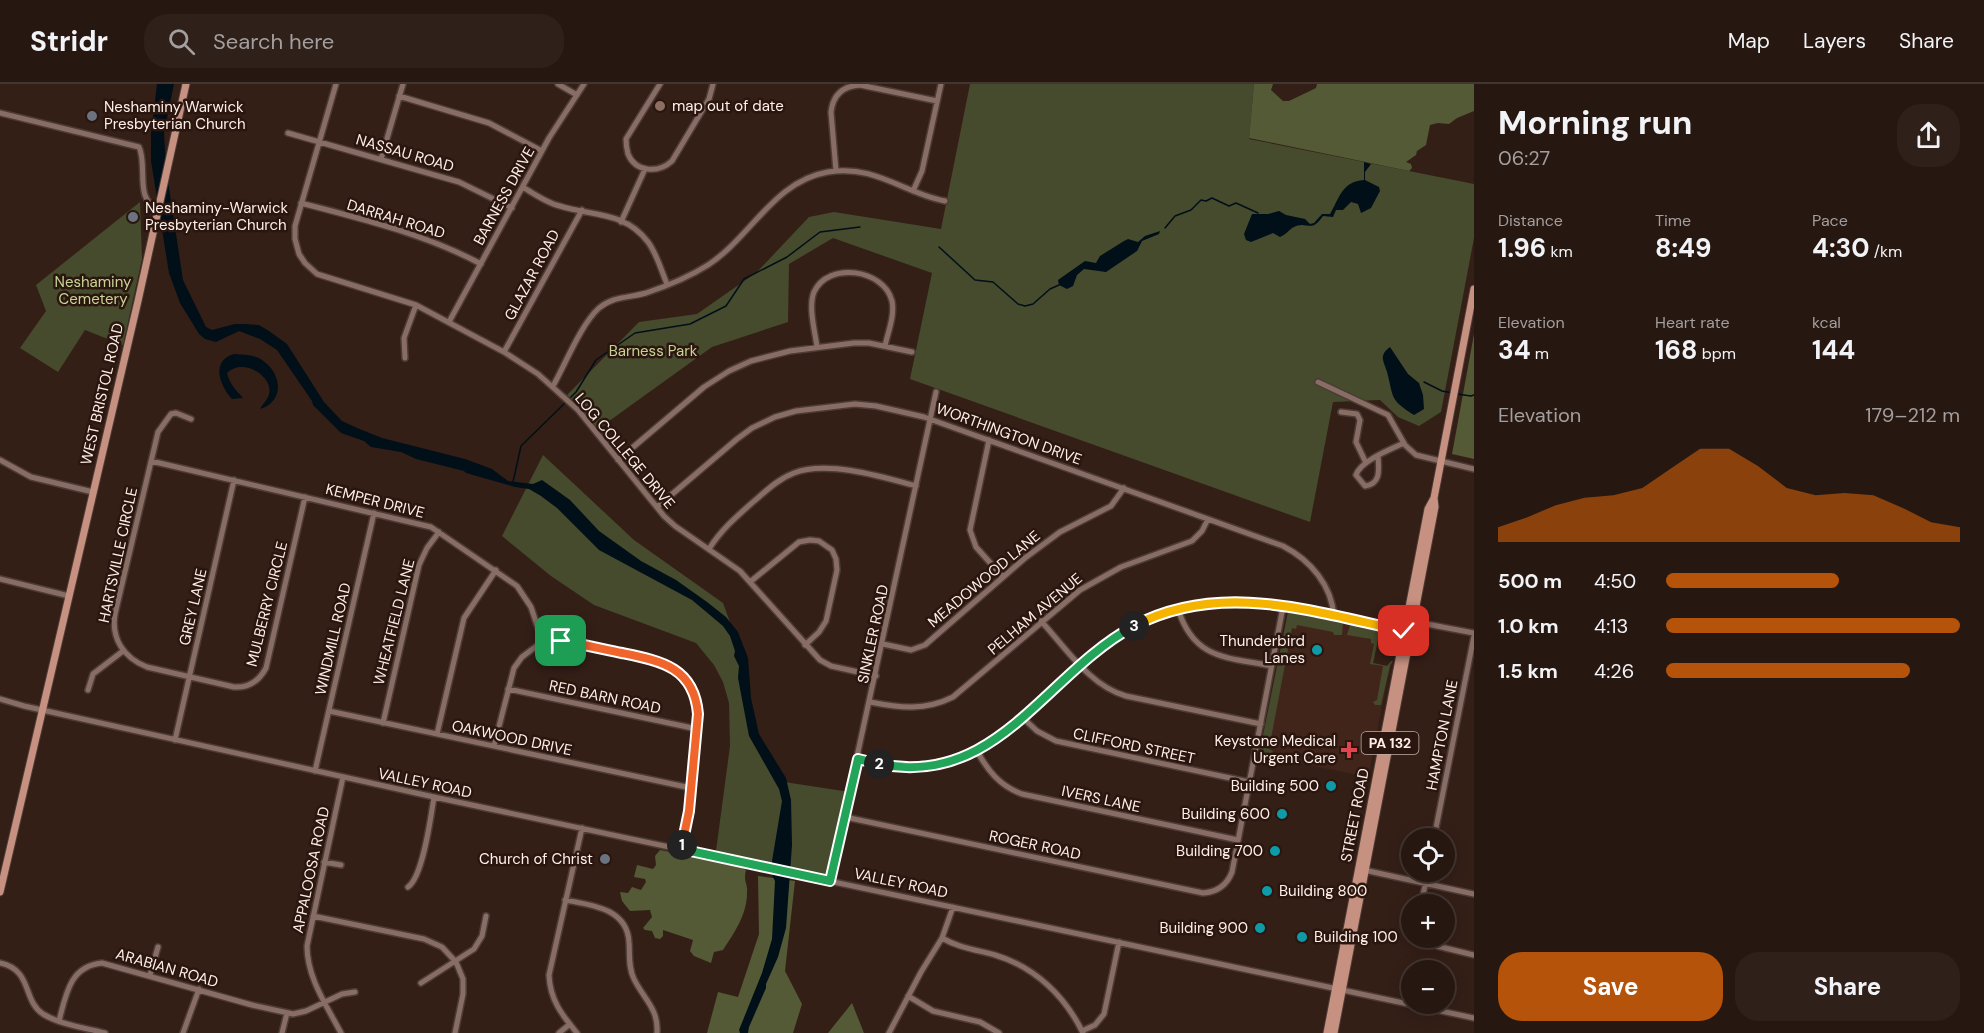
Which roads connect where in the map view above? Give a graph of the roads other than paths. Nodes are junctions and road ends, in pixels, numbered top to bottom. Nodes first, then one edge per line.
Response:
1 (186, 84) edge
2 (336, 84) edge
3 (403, 84) edge
4 (558, 84) edge
5 (584, 84) edge
6 (660, 84) edge
7 (713, 84) edge
8 (941, 84) edge
9 (399, 96) junction
10 (577, 96) junction
11 (937, 101) junction
12 (0, 112) edge
13 (288, 133) dead end
14 (319, 141) junction
15 (542, 151) junction
16 (381, 159) junction
17 (645, 169) junction
18 (836, 171) junction
19 (522, 187) junction
20 (913, 191) junction
21 (945, 201) dead end
22 (301, 203) junction
23 (512, 208) junction
24 (158, 209) junction
25 (582, 210) junction
26 (621, 222) junction
27 (481, 264) junction
28 (667, 284) junction
29 (1474, 289) edge
30 (416, 306) junction
31 (449, 322) junction
32 (885, 346) junction
33 (817, 347) junction
34 (504, 352) junction
35 (912, 352) dead end
36 (405, 358) dead end
37 (1318, 382) dead end
38 (553, 386) junction
39 (936, 392) dead end
40 (1341, 412) dead end
41 (191, 419) dead end
42 (931, 419) junction
43 (989, 440) junction
44 (1404, 443) junction
45 (1378, 456) junction
46 (0, 460) edge
47 (618, 460) junction
48 (151, 461) junction
49 (1440, 461) junction
50 (1366, 463) junction
51 (1474, 469) edge
52 (234, 480) junction
53 (916, 486) junction
54 (1124, 488) junction
55 (93, 492) junction
56 (306, 497) junction
57 (657, 507) junction
58 (374, 513) junction
59 (1208, 519) junction
60 (439, 532) junction
61 (709, 549) junction
62 (496, 570) junction
63 (1003, 577) junction
64 (0, 579) edge
65 (750, 582) junction
66 (69, 596) junction
67 (1283, 607) junction
68 (1178, 609) junction
69 (1334, 617) junction
70 (1410, 620) junction
71 (1041, 621) junction
72 (1408, 632) junction
73 (1474, 634) edge
74 (543, 643) junction
75 (883, 644) junction
76 (804, 645) junction
77 (123, 651) junction
78 (1081, 665) junction
79 (1272, 666) junction
80 (189, 676) junction
81 (876, 676) junction
82 (508, 689) junction
83 (88, 690) dead end
84 (0, 699) edge
85 (870, 702) junction
86 (41, 710) junction
87 (329, 711) junction
88 (1022, 717) junction
89 (383, 723) junction
90 (1260, 724) junction
91 (697, 729) junction
92 (437, 734) junction
93 (175, 740) junction
94 (494, 746) junction
95 (977, 751) junction
96 (858, 759) junction
97 (315, 771) junction
98 (342, 777) junction
99 (1249, 782) junction
100 (691, 788) junction
101 (435, 797) junction
102 (845, 817) junction
103 (582, 828) junction
104 (1436, 828) edge
105 (1238, 840) junction
106 (681, 849) junction
107 (324, 862) junction
108 (341, 865) dead end
109 (1362, 870) junction
110 (830, 881) junction
111 (1425, 884) junction
112 (408, 887) dead end
113 (0, 892) edge
114 (1423, 894) edge
115 (1474, 894) edge
116 (565, 900) junction
117 (952, 907) junction
118 (313, 916) junction
119 (486, 916) dead end
120 (942, 938) junction
121 (1119, 942) junction
122 (158, 947) dead end
123 (1445, 948) edge
124 (1474, 955) edge
125 (456, 962) junction
126 (0, 963) edge
127 (150, 975) junction
128 (422, 983) dead end
129 (1339, 988) junction
130 (199, 989) junction
131 (355, 992) dead end
132 (908, 996) junction
133 (325, 1002) junction
134 (287, 1013) junction
135 (1474, 1018) edge
136 (59, 1021) junction
137 (570, 1024) junction
138 (1082, 1032) edge
139 (105, 1033) edge
140 (183, 1033) edge
141 (282, 1033) edge
142 (341, 1033) edge
143 (455, 1033) edge
144 (559, 1033) edge
145 (578, 1033) edge
146 (657, 1033) edge
147 (889, 1033) edge
148 (999, 1033) edge
149 (1327, 1033) edge
150 (1334, 1033) edge

1 - 24 main road, WEST BRISTOL ROAD
2 - 14 street, LOG COLLEGE DRIVE
3 - 9 street
4 - 10 street
5 - 10 street, BARNESS DRIVE
6 - 17 street
7 - 17 street
8 - 11 street
9 - 15 street
9 - 16 street
10 - 15 street, BARNESS DRIVE
11 - 18 street
11 - 20 street
12 - 24 street
13 - 14 street, NASSAU ROAD
14 - 16 street, NASSAU ROAD
14 - 22 street, LOG COLLEGE DRIVE
15 - 19 street, BARNESS DRIVE
16 - 23 street, NASSAU ROAD
17 - 26 street
18 - 20 street
18 - 28 street
19 - 23 street, BARNESS DRIVE
19 - 25 street
20 - 21 street
22 - 27 street, DARRAH ROAD
22 - 30 street, LOG COLLEGE DRIVE
23 - 27 street, BARNESS DRIVE
24 - 55 main road, WEST BRISTOL ROAD
25 - 26 street
25 - 34 street, GLAZAR ROAD
26 - 28 street
27 - 31 street, BARNESS DRIVE
28 - 38 street
29 - 49 main road, STREET ROAD / PA 132
30 - 31 street, LOG COLLEGE DRIVE
30 - 36 street
31 - 34 street, LOG COLLEGE DRIVE
32 - 33 street
32 - 33 street
32 - 35 street
33 - 47 street
34 - 38 street, LOG COLLEGE DRIVE
37 - 44 street
38 - 47 street, LOG COLLEGE DRIVE
39 - 42 street, SINKLER ROAD
40 - 50 street
41 - 48 street, HARTSVILLE CIRCLE
42 - 43 street, WORTHINGTON DRIVE
42 - 53 street, SINKLER ROAD
42 - 57 street, WORTHINGTON DRIVE
43 - 54 street, WORTHINGTON DRIVE
43 - 63 street
44 - 45 street
44 - 49 street
45 - 50 street
45 - 50 street
46 - 55 street
47 - 57 street, LOG COLLEGE DRIVE
48 - 52 street, KEMPER DRIVE
48 - 77 street, HARTSVILLE CIRCLE
49 - 51 street
49 - 70 main road, STREET ROAD / PA 132
52 - 56 street, KEMPER DRIVE
52 - 80 street, GREY LANE
53 - 61 street
53 - 75 street, SINKLER ROAD
54 - 59 street, WORTHINGTON DRIVE
54 - 63 street, MEADOWOOD LANE
55 - 66 main road, WEST BRISTOL ROAD
56 - 58 street, KEMPER DRIVE
56 - 80 street, MULBERRY CIRCLE
57 - 61 street, LOG COLLEGE DRIVE
58 - 60 street, KEMPER DRIVE
58 - 87 street, WINDMILL ROAD
59 - 69 street, WORTHINGTON DRIVE
59 - 71 street, PELHAM AVENUE
60 - 62 street, KEMPER DRIVE
60 - 89 street, WHEATFIELD LANE
61 - 65 street, LOG COLLEGE DRIVE
62 - 74 street, KEMPER DRIVE
62 - 92 street
63 - 75 street, MEADOWOOD LANE
64 - 66 street
65 - 76 street, LOG COLLEGE DRIVE
65 - 76 street
66 - 86 main road, WEST BRISTOL ROAD
67 - 68 street
67 - 69 street
67 - 79 street
68 - 78 street
68 - 79 street
69 - 72 street
70 - 72 main road, STREET ROAD / PA 132
70 - 73 street
71 - 78 street
71 - 85 street, PELHAM AVENUE
72 - 109 main road, STREET ROAD / PA 132
73 - 104 street, HAMPTON LANE
74 - 82 street
74 - 91 street
75 - 81 street, SINKLER ROAD
76 - 81 street, LOG COLLEGE DRIVE
77 - 80 street
77 - 83 street
78 - 88 street
78 - 90 street
79 - 90 street
80 - 93 street, GREY LANE
81 - 85 street, SINKLER ROAD
82 - 91 street, RED BARN ROAD
82 - 94 street
84 - 86 street, VALLEY ROAD
85 - 96 street, SINKLER ROAD
86 - 93 street, VALLEY ROAD
86 - 113 main road, WEST BRISTOL ROAD
87 - 89 street, OAKWOOD DRIVE
87 - 97 street, WINDMILL ROAD
88 - 95 street
88 - 99 street, CLIFFORD STREET
89 - 92 street, OAKWOOD DRIVE
90 - 99 street
91 - 100 street
92 - 94 street, OAKWOOD DRIVE
93 - 97 street, VALLEY ROAD
94 - 100 street, OAKWOOD DRIVE
95 - 96 street
95 - 105 street, IVERS LANE
96 - 102 street, SINKLER ROAD
97 - 98 street, VALLEY ROAD
98 - 101 street, VALLEY ROAD
98 - 107 street, APPALOOSA ROAD
99 - 105 street
100 - 106 street
101 - 103 street, VALLEY ROAD
101 - 112 street
102 - 105 street, ROGER ROAD
102 - 110 street, SINKLER ROAD
103 - 106 street, VALLEY ROAD
103 - 116 street
106 - 110 street, VALLEY ROAD
107 - 108 street
107 - 118 street, APPALOOSA ROAD
109 - 111 street
109 - 129 main road, STREET ROAD / PA 132
110 - 117 street, VALLEY ROAD
111 - 114 street
111 - 115 street
116 - 137 street
116 - 146 street
117 - 120 street
117 - 121 street, VALLEY ROAD
118 - 125 street
118 - 133 street, APPALOOSA ROAD
119 - 125 street
120 - 132 street
120 - 138 street
121 - 129 street, VALLEY ROAD
121 - 138 street
122 - 127 street
123 - 124 street
125 - 128 street
125 - 143 street
126 - 136 street
127 - 130 street, ARABIAN ROAD
127 - 136 street, ARABIAN ROAD
129 - 135 street, VALLEY ROAD
129 - 149 main road, STREET ROAD / PA 132
129 - 150 main road, STREET ROAD / PA 132
130 - 134 street, ARABIAN ROAD
130 - 140 street
131 - 133 street
132 - 147 street
132 - 148 street
133 - 134 street
133 - 142 street, APPALOOSA ROAD
134 - 141 street
136 - 139 street
137 - 144 street
137 - 145 street

